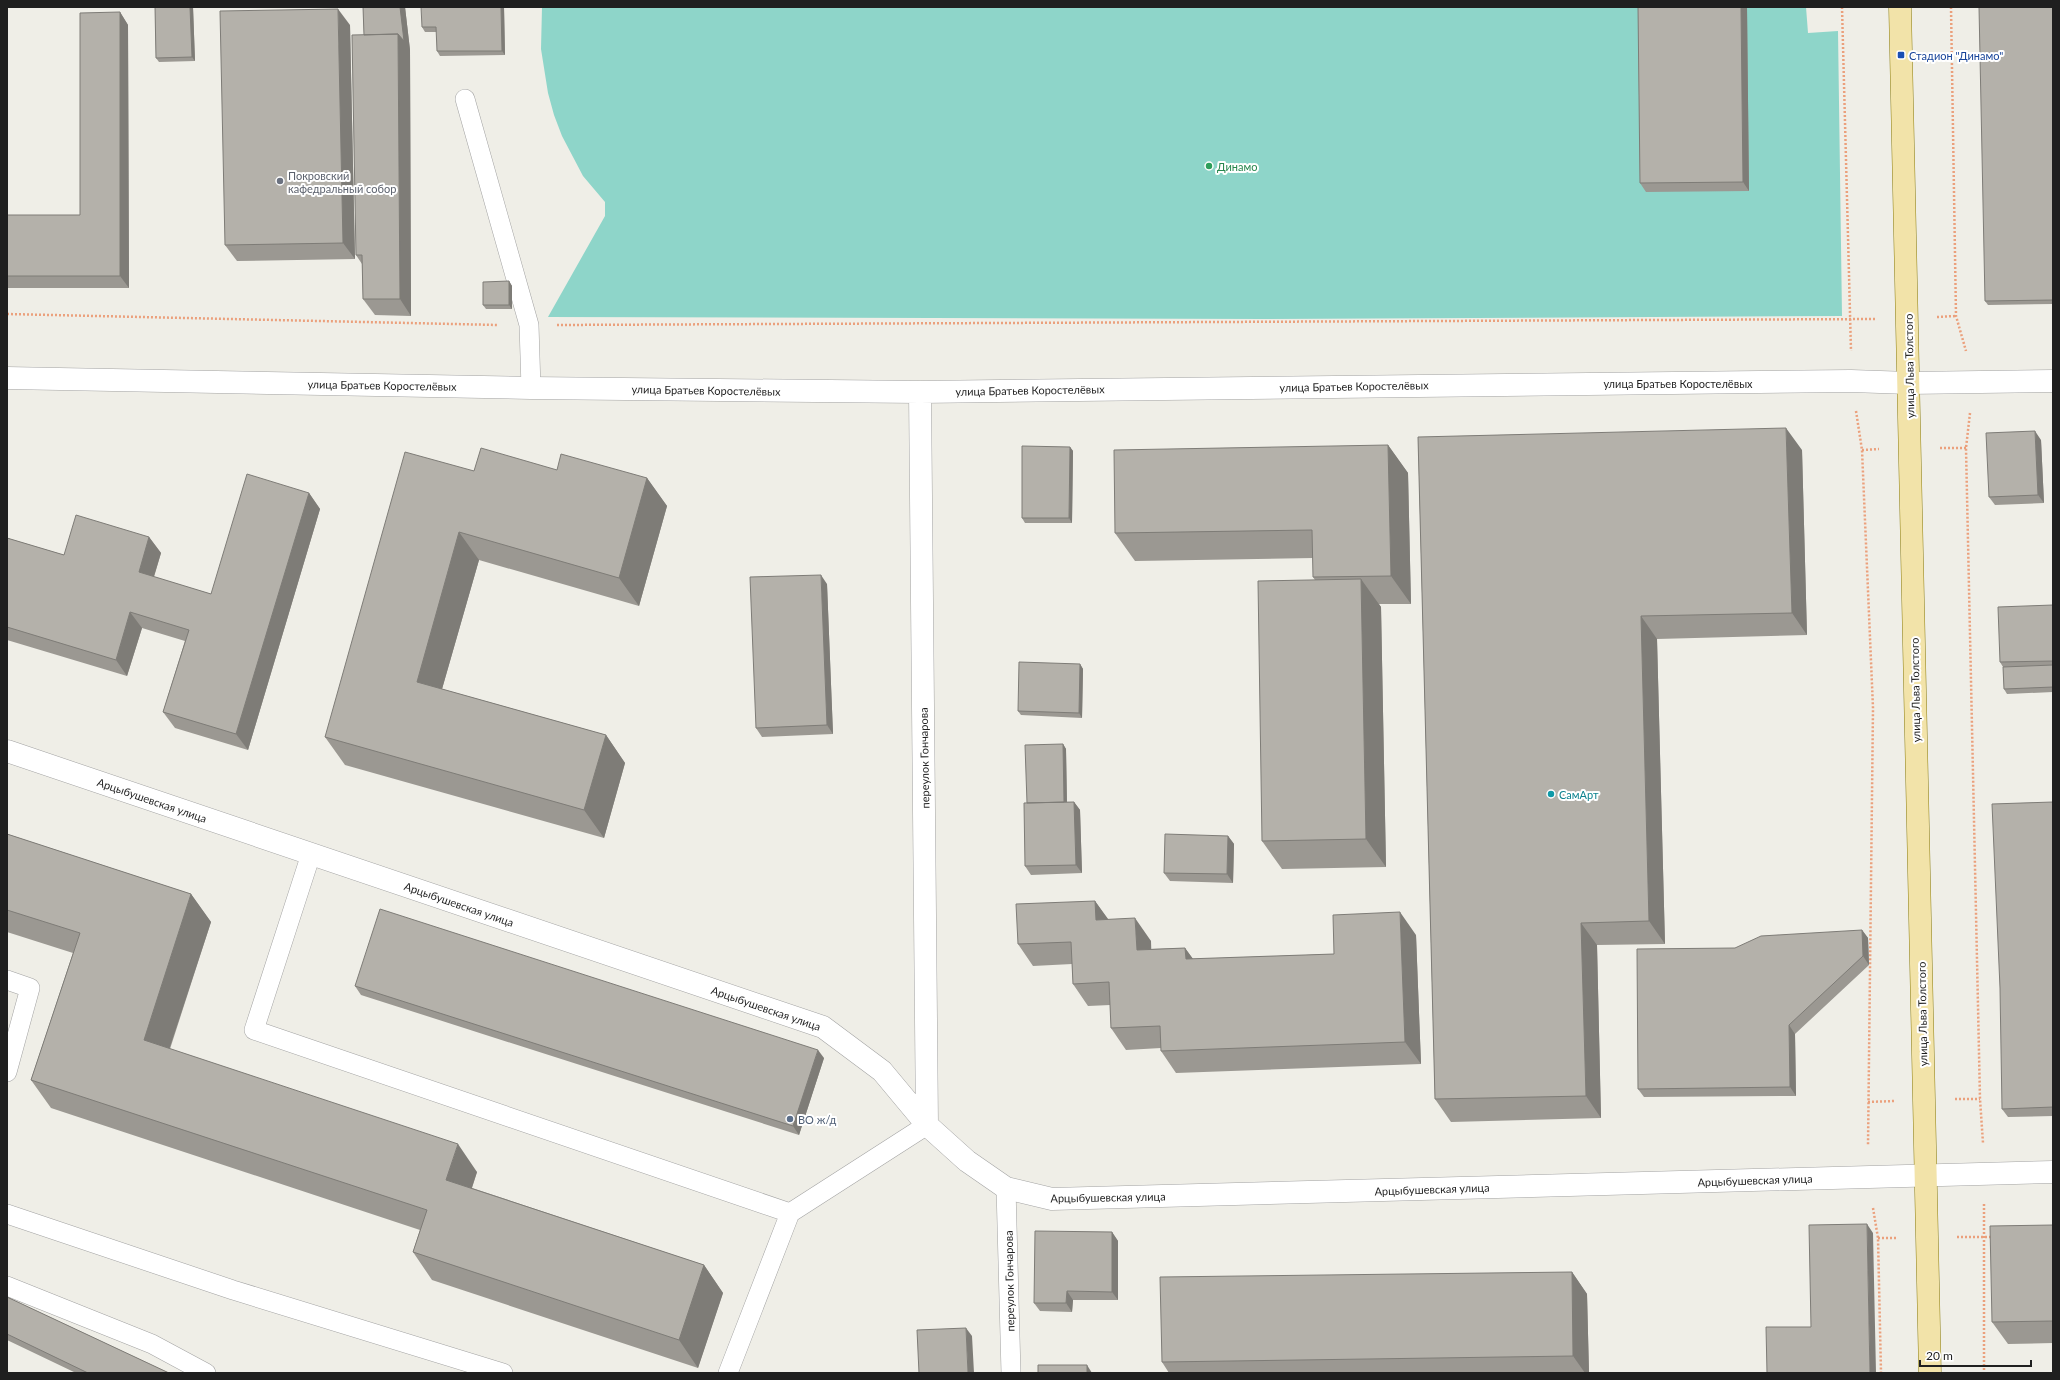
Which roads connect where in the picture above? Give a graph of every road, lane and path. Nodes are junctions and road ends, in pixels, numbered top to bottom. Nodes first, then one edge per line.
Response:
1 (1842, 7) edge
2 (1900, 7) edge
3 (1951, 7) edge
4 (465, 99) dead end
5 (7, 314) edge
6 (1956, 316) junction
7 (1908, 318) junction
8 (1850, 320) junction
9 (529, 325) junction
10 (7, 378) edge
11 (1851, 381) junction
12 (2053, 381) edge
13 (1974, 382) junction
14 (1909, 383) junction
15 (531, 388) junction
16 (920, 392) junction
17 (7, 751) edge
18 (311, 854) junction
19 (7, 980) edge
20 (7, 1072) edge
21 (927, 1125) junction
22 (2053, 1172) edge
23 (1985, 1174) junction
24 (1926, 1175) junction
25 (1867, 1176) junction
26 (1006, 1188) junction
27 (790, 1213) junction
28 (7, 1214) edge
29 (1927, 1237) junction
30 (1984, 1237) junction
31 (1999, 1237) edge
32 (1878, 1238) junction
33 (7, 1286) edge
34 (206, 1373) edge
35 (503, 1373) edge
36 (728, 1373) edge
37 (1011, 1373) edge
38 (1881, 1373) edge
39 (1930, 1373) edge
40 (1984, 1373) edge

1 - 8 path
2 - 7 main road, улица Льва Толстого
3 - 6 path
4 - 9 lane
5 - 9 path
6 - 7 path
6 - 13 path
7 - 8 path
7 - 14 main road, улица Льва Толстого
8 - 9 path
8 - 11 path
9 - 15 lane
10 - 15 street, улица Братьев Коростелёвых
11 - 14 street, улица Братьев Коростелёвых
11 - 16 street, улица Братьев Коростелёвых
11 - 25 path
12 - 13 street, улица Братьев Коростелёвых
13 - 14 street, улица Братьев Коростелёвых
13 - 23 path
14 - 24 main road, улица Льва Толстого
15 - 16 street, улица Братьев Коростелёвых
16 - 21 street, переулок Гончарова
17 - 18 street, Арцыбушевская улица
18 - 21 street, Арцыбушевская улица
18 - 27 lane
19 - 20 lane
21 - 26 street, Арцыбушевская улица
21 - 27 lane
22 - 23 street, Арцыбушевская улица
23 - 24 street, Арцыбушевская улица
23 - 30 path
24 - 25 street, Арцыбушевская улица
24 - 29 main road, улица Льва Толстого
25 - 26 street, Арцыбушевская улица
25 - 32 path
26 - 37 lane, переулок Гончарова
27 - 36 lane
28 - 35 lane
29 - 30 path
29 - 32 path
29 - 39 main road, улица Льва Толстого
30 - 31 path
30 - 40 path
32 - 38 path
33 - 34 lane

